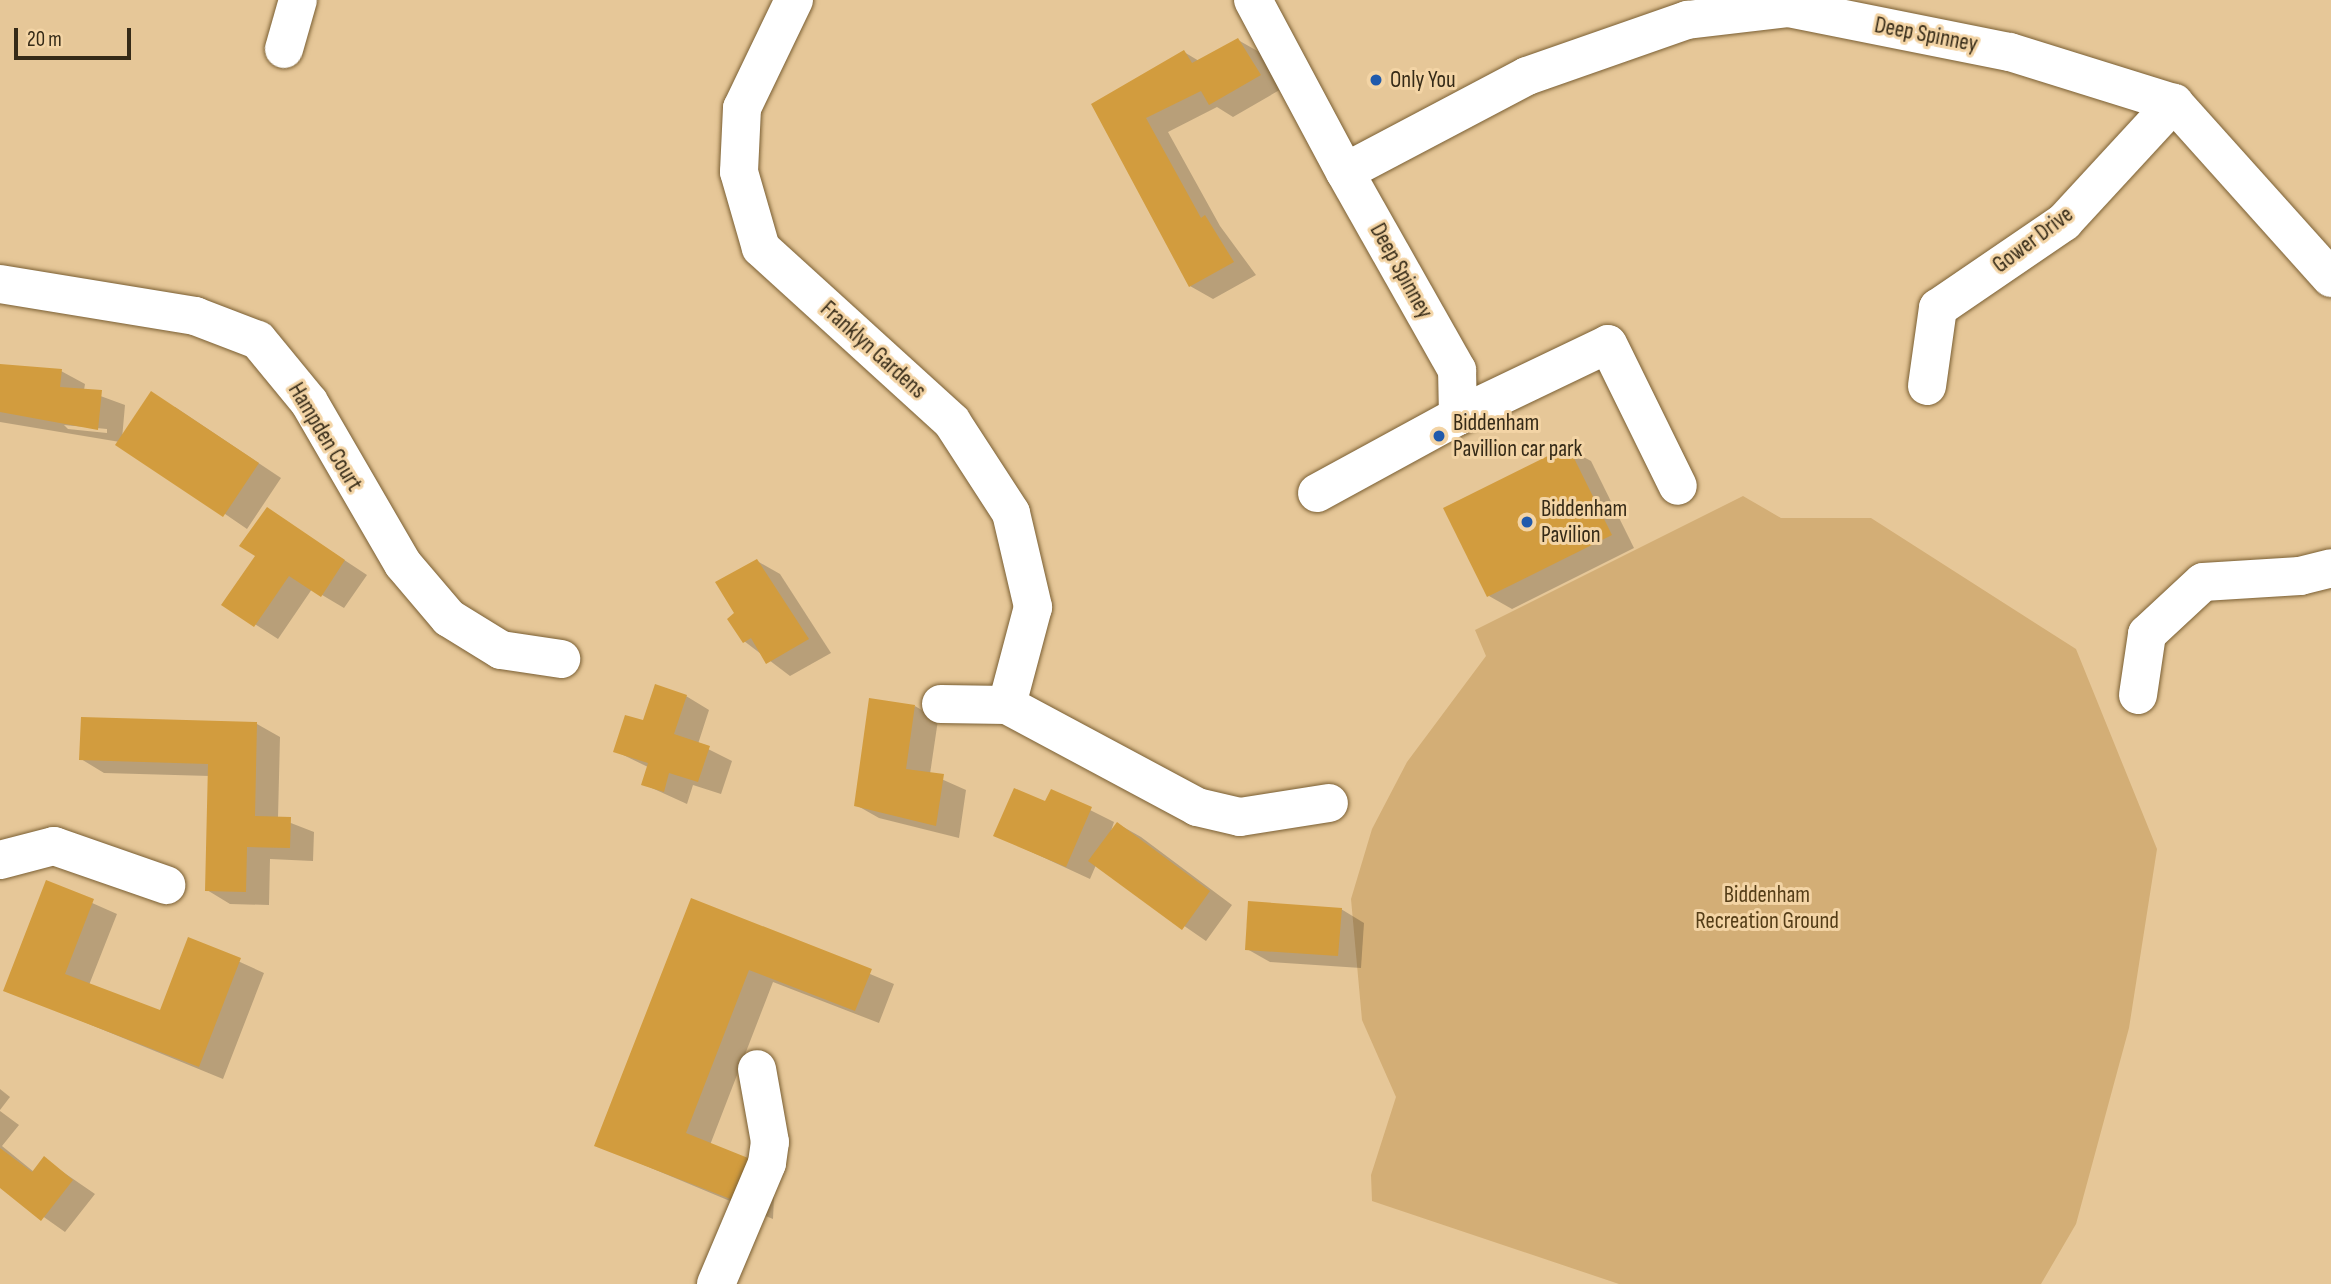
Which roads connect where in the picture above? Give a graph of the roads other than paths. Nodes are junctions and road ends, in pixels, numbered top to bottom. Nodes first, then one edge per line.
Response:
1 (298, 0) edge
2 (793, 0) edge
3 (1253, 0) edge
4 (1790, 4) edge
5 (284, 49) dead end
6 (2174, 103) junction
7 (1345, 172) junction
8 (2331, 278) edge
9 (0, 284) edge
10 (1927, 386) dead end
11 (1458, 416) junction
12 (1678, 485) dead end
13 (1317, 493) dead end
14 (2331, 568) edge
15 (561, 659) dead end
16 (2138, 695) dead end
17 (941, 704) dead end
18 (1007, 705) junction
19 (1329, 803) dead end
20 (0, 860) edge
21 (166, 885) dead end
22 (757, 1069) dead end
23 (716, 1284) edge

1 - 5 street
2 - 18 street, Franklyn Gardens
3 - 7 street, Deep Spinney
4 - 6 street, Deep Spinney
4 - 7 street, Deep Spinney
6 - 8 street
6 - 10 street, Gower Drive
7 - 11 street, Deep Spinney
9 - 15 street, Hampden Court
11 - 12 street
11 - 13 street
14 - 16 street
17 - 18 street
18 - 19 street
20 - 21 street
22 - 23 street

